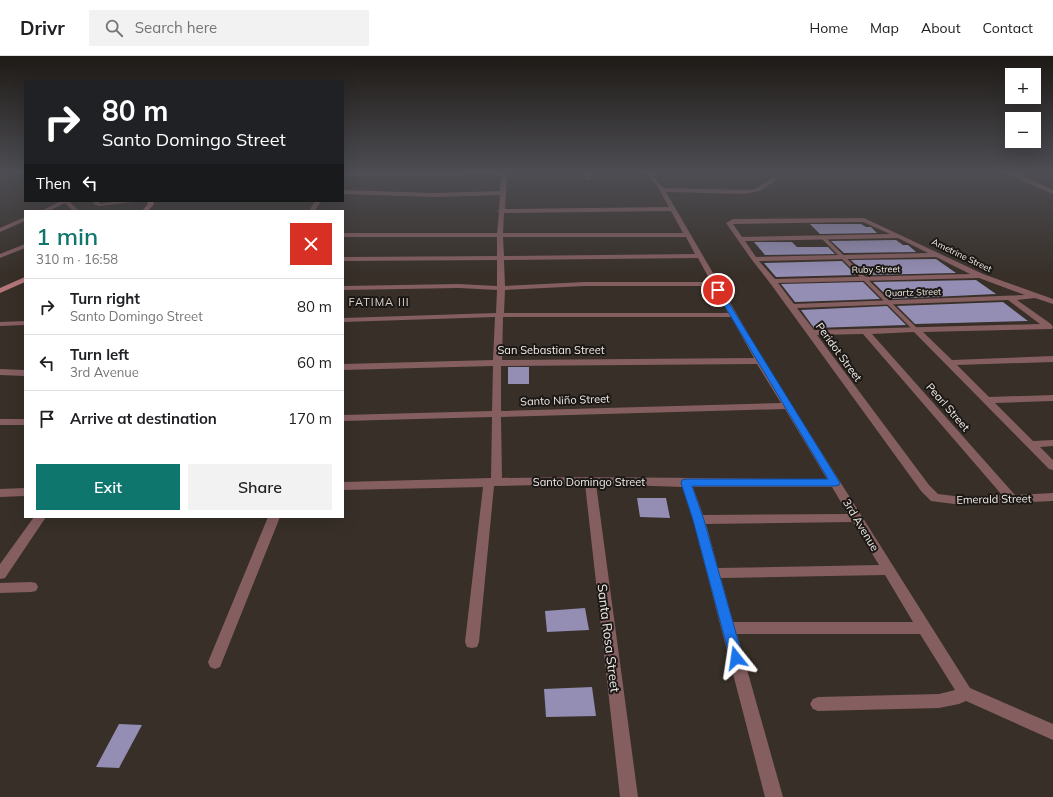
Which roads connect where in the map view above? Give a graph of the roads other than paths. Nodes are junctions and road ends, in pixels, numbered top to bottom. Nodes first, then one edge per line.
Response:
1 (500, 207) edge
2 (672, 209) joint
3 (500, 211) junction
4 (24, 220) edge
5 (733, 222) joint
6 (0, 230) edge
7 (344, 235) edge
8 (687, 235) junction
9 (500, 236) junction
10 (899, 236) junction
11 (823, 238) junction
12 (740, 239) junction
13 (24, 246) edge
14 (937, 255) junction
15 (0, 256) edge
16 (700, 256) junction
17 (842, 257) junction
18 (501, 258) junction
19 (344, 259) edge
20 (754, 259) junction
21 (980, 276) junction
22 (864, 279) junction
23 (24, 280) edge
24 (773, 280) junction
25 (715, 284) junction
26 (344, 288) edge
27 (501, 288) junction
28 (0, 290) edge
29 (1036, 297) junction
30 (1011, 299) junction
31 (1053, 302) edge
32 (889, 303) junction
33 (791, 306) junction
34 (499, 315) junction
35 (733, 315) junction
36 (344, 320) edge
37 (24, 323) edge
38 (0, 324) edge
39 (1050, 328) edge
40 (917, 331) junction
41 (865, 332) junction
42 (810, 333) junction
43 (1053, 359) edge
44 (760, 361) junction
45 (497, 363) junction
46 (950, 363) junction
47 (344, 367) edge
48 (0, 372) edge
49 (24, 373) edge
50 (1053, 398) edge
51 (986, 400) junction
52 (788, 406) junction
53 (498, 414) junction
54 (344, 418) edge
55 (0, 422) edge
56 (24, 422) edge
57 (1053, 443) edge
58 (1032, 444) junction
59 (1053, 466) edge
60 (590, 480) junction
61 (493, 482) junction
62 (686, 483) junction
63 (835, 483) junction
64 (344, 486) edge
65 (24, 492) edge
66 (0, 493) edge
67 (1053, 497) edge
68 (935, 498) joint
69 (1012, 499) junction
70 (39, 518) edge
71 (274, 518) edge
72 (856, 518) junction
73 (699, 520) junction
74 (888, 570) junction
75 (713, 573) junction
76 (0, 574) edge
77 (31, 587) dead end
78 (0, 588) edge
79 (728, 628) junction
80 (924, 628) junction
81 (472, 642) dead end
82 (215, 662) dead end
83 (965, 692) junction
84 (818, 704) dead end
85 (1053, 732) edge
86 (629, 797) edge
87 (774, 797) edge

1 - 3 street
2 - 3 street
2 - 8 street, 3rd Avenue
3 - 9 street
4 - 6 street
5 - 10 street, Ametrine Street
5 - 12 street, Peridot Street
7 - 9 street
8 - 9 street
8 - 16 street, 3rd Avenue
9 - 18 street
10 - 11 street
10 - 14 street, Ametrine Street
11 - 12 street
11 - 17 lane
12 - 20 street, Peridot Street
13 - 15 street
14 - 17 street
14 - 21 street, Ametrine Street
16 - 18 street
16 - 25 street, 3rd Avenue
17 - 20 street
17 - 22 lane
18 - 19 street
18 - 27 street
20 - 24 street, Peridot Street
21 - 22 street, Ruby Street
21 - 29 street, Ametrine Street
22 - 24 street, Ruby Street
22 - 32 lane
23 - 28 main road
24 - 33 street, Peridot Street
25 - 27 street
25 - 35 street, 3rd Avenue
26 - 27 street
27 - 34 street
29 - 30 street, Quartz Street
29 - 31 street, Ametrine Street
30 - 32 street, Quartz Street
30 - 39 street
32 - 33 street, Quartz Street
32 - 40 lane
33 - 42 street, Peridot Street
34 - 35 street
34 - 36 street
34 - 45 street
35 - 44 street, 3rd Avenue
37 - 38 street
39 - 40 street
40 - 41 street
40 - 46 street
41 - 42 street
41 - 69 street, Pearl Street
42 - 68 street, Peridot Street
43 - 46 street
44 - 45 street, San Sebastian Street
44 - 52 street, 3rd Avenue
45 - 47 street, San Sebastian Street
45 - 53 street
46 - 51 street
48 - 49 street
50 - 51 street
51 - 58 street
52 - 53 street, Santo Niño Street
52 - 63 street, 3rd Avenue
53 - 54 street, Santo Niño Street
53 - 61 street
55 - 56 street
57 - 58 street
58 - 59 street
60 - 61 street, Santo Domingo Street
60 - 62 street, Santo Domingo Street
60 - 86 street, Santa Rosa Street
61 - 64 street, Santo Domingo Street
61 - 81 street
62 - 63 street, Santo Domingo Street
62 - 73 street
63 - 72 street, 3rd Avenue
65 - 66 street
67 - 69 street, Emerald Street
68 - 69 street, Emerald Street
70 - 76 street
71 - 82 street
72 - 73 street
72 - 74 street, 3rd Avenue
73 - 75 street
74 - 75 street
74 - 80 street, 3rd Avenue
75 - 79 street
77 - 78 street
79 - 80 street
79 - 87 street
80 - 83 street, 3rd Avenue
83 - 84 street
83 - 85 street

